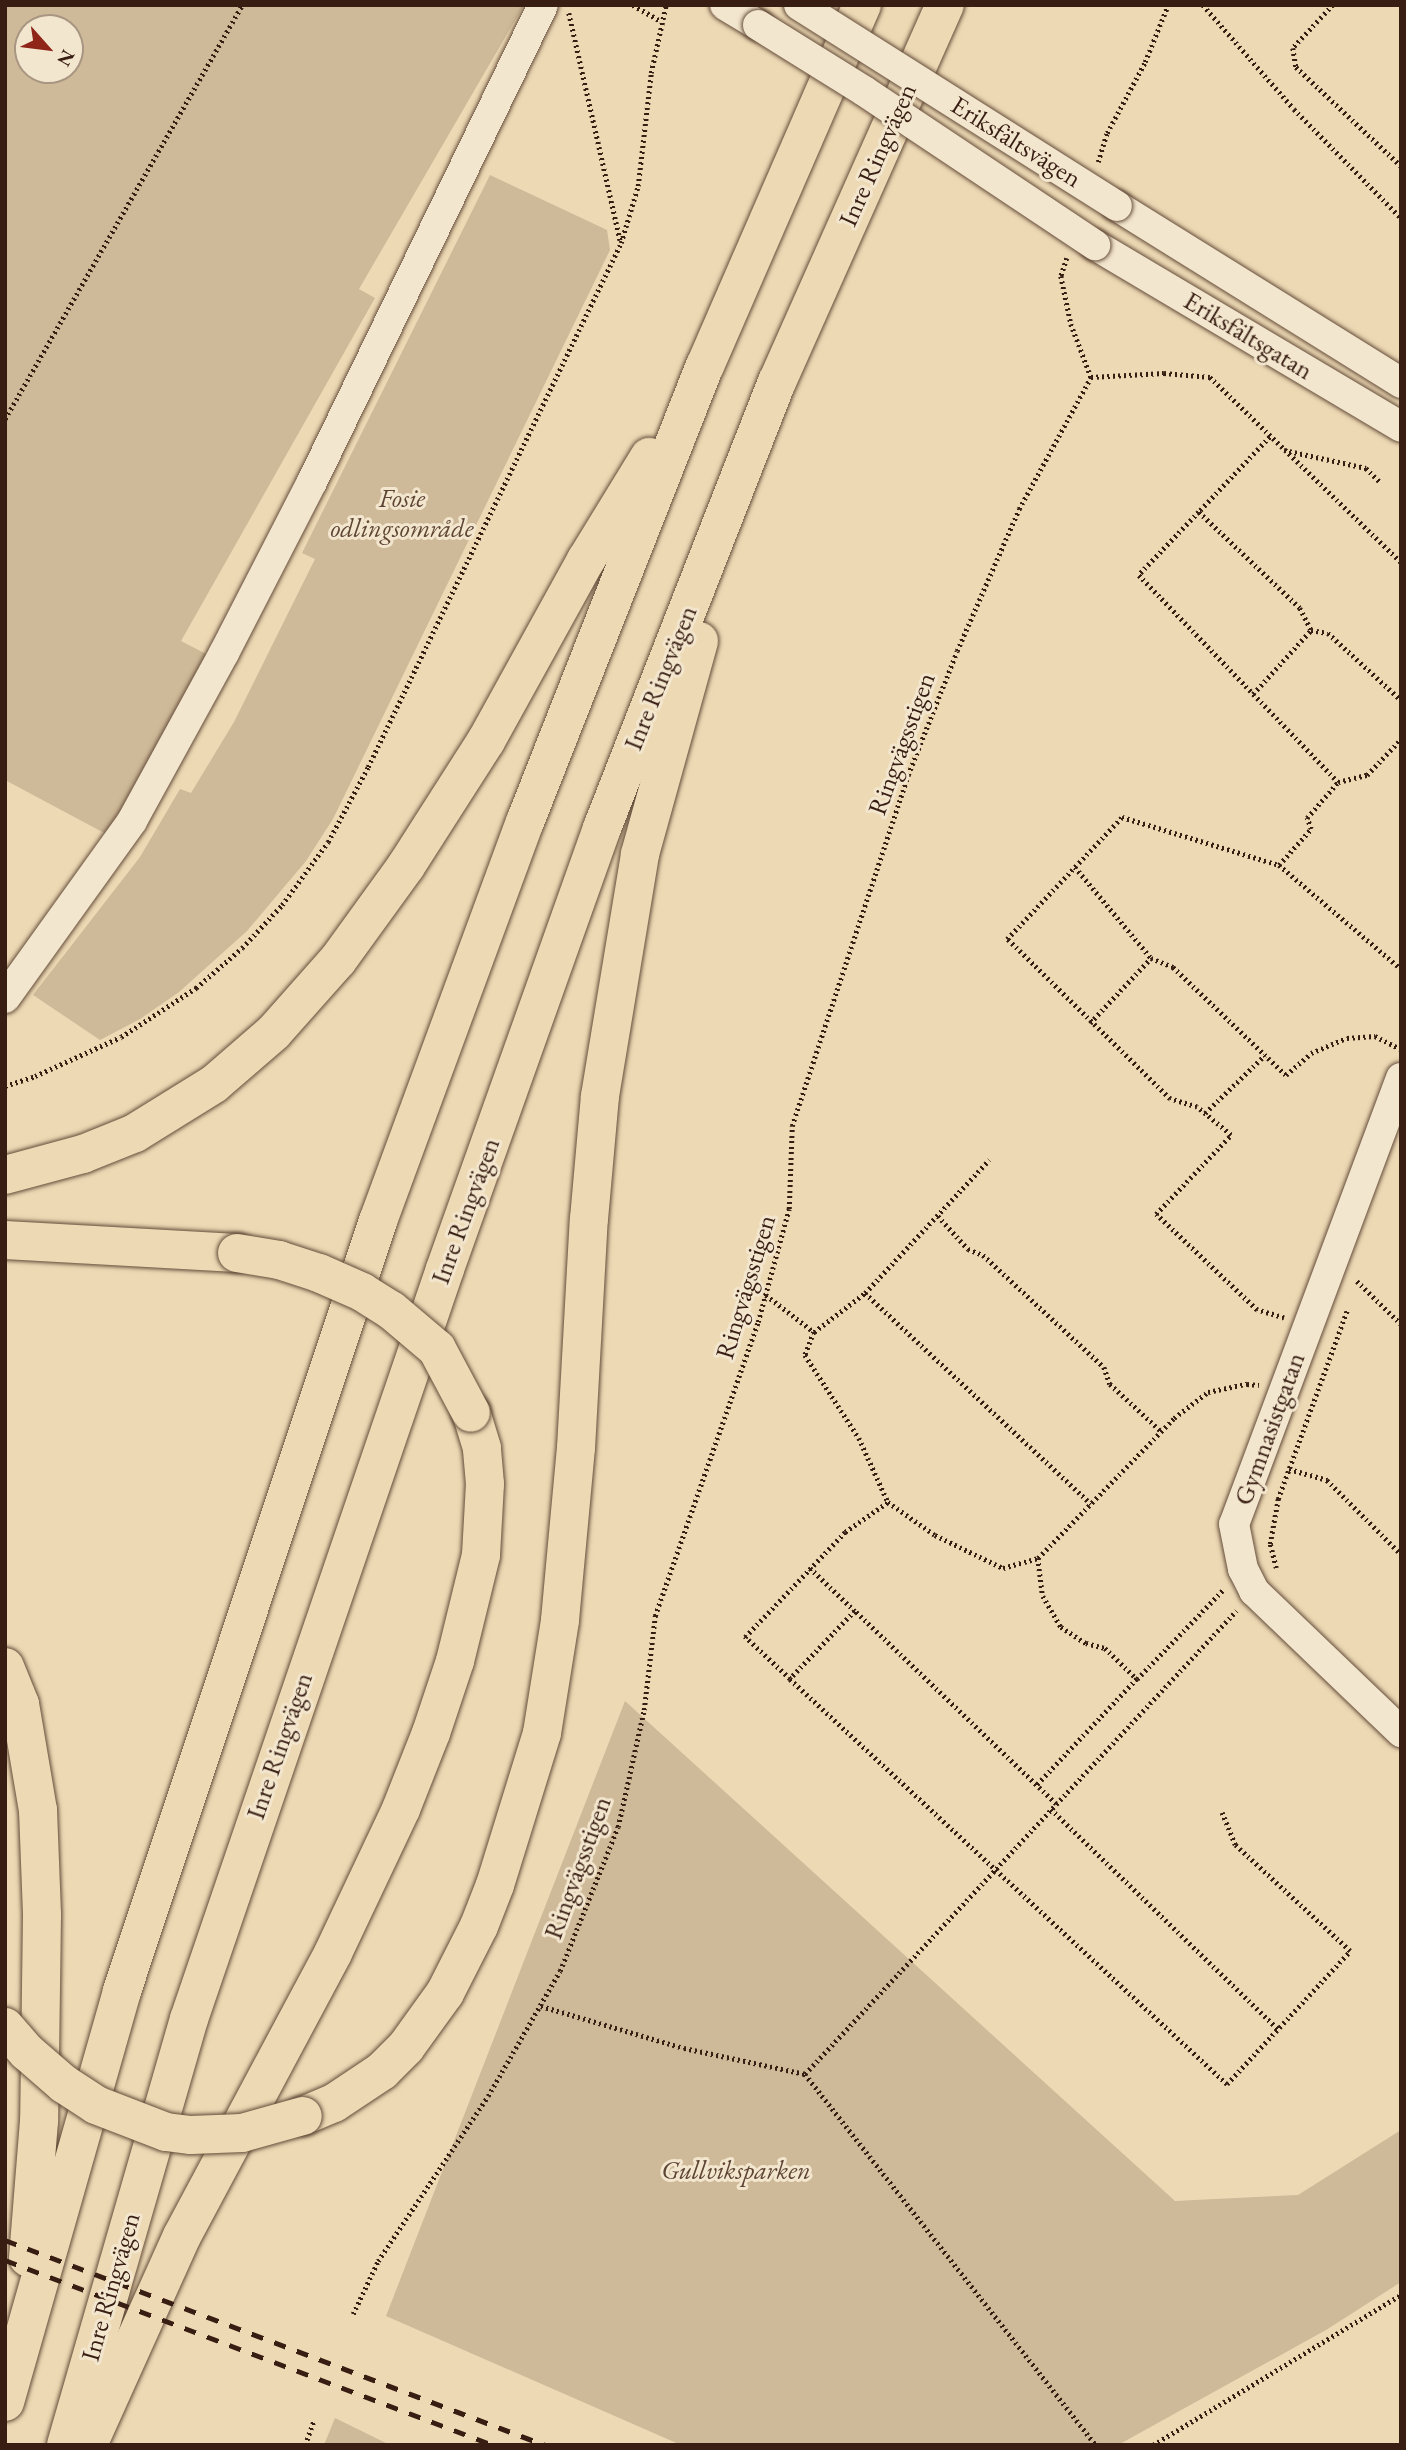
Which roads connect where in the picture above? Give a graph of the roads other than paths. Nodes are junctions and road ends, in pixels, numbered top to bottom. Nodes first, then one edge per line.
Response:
1 (543, 5) edge
2 (725, 5) edge
3 (799, 5) edge
4 (862, 5) edge
5 (945, 5) edge
6 (1117, 206) joint
7 (1082, 247) joint
8 (705, 366) junction
9 (777, 382) junction
10 (1401, 383) edge
11 (1401, 427) edge
12 (5, 998) edge
13 (1401, 1078) edge
14 (5, 1175) edge
15 (5, 1240) edge
16 (5, 1667) edge
17 (1401, 1732) edge
18 (5, 2027) edge
19 (22, 2346) junction
20 (5, 2402) edge
21 (66, 2445) edge
22 (88, 2445) edge

1 - 12 street
2 - 7 street, Eriksfältsvägen, bridge
3 - 6 street, Eriksfältsvägen, bridge
4 - 8 highway
5 - 9 highway, Inre Ringvägen
6 - 10 street, Eriksfältsgatan
7 - 11 street, Eriksfältsgatan
8 - 14 highway
8 - 19 highway
9 - 18 highway, bridge
9 - 21 highway, Inre Ringvägen
13 - 17 street, Gymnasistgatan
15 - 22 highway, bridge
16 - 19 highway
19 - 20 highway

